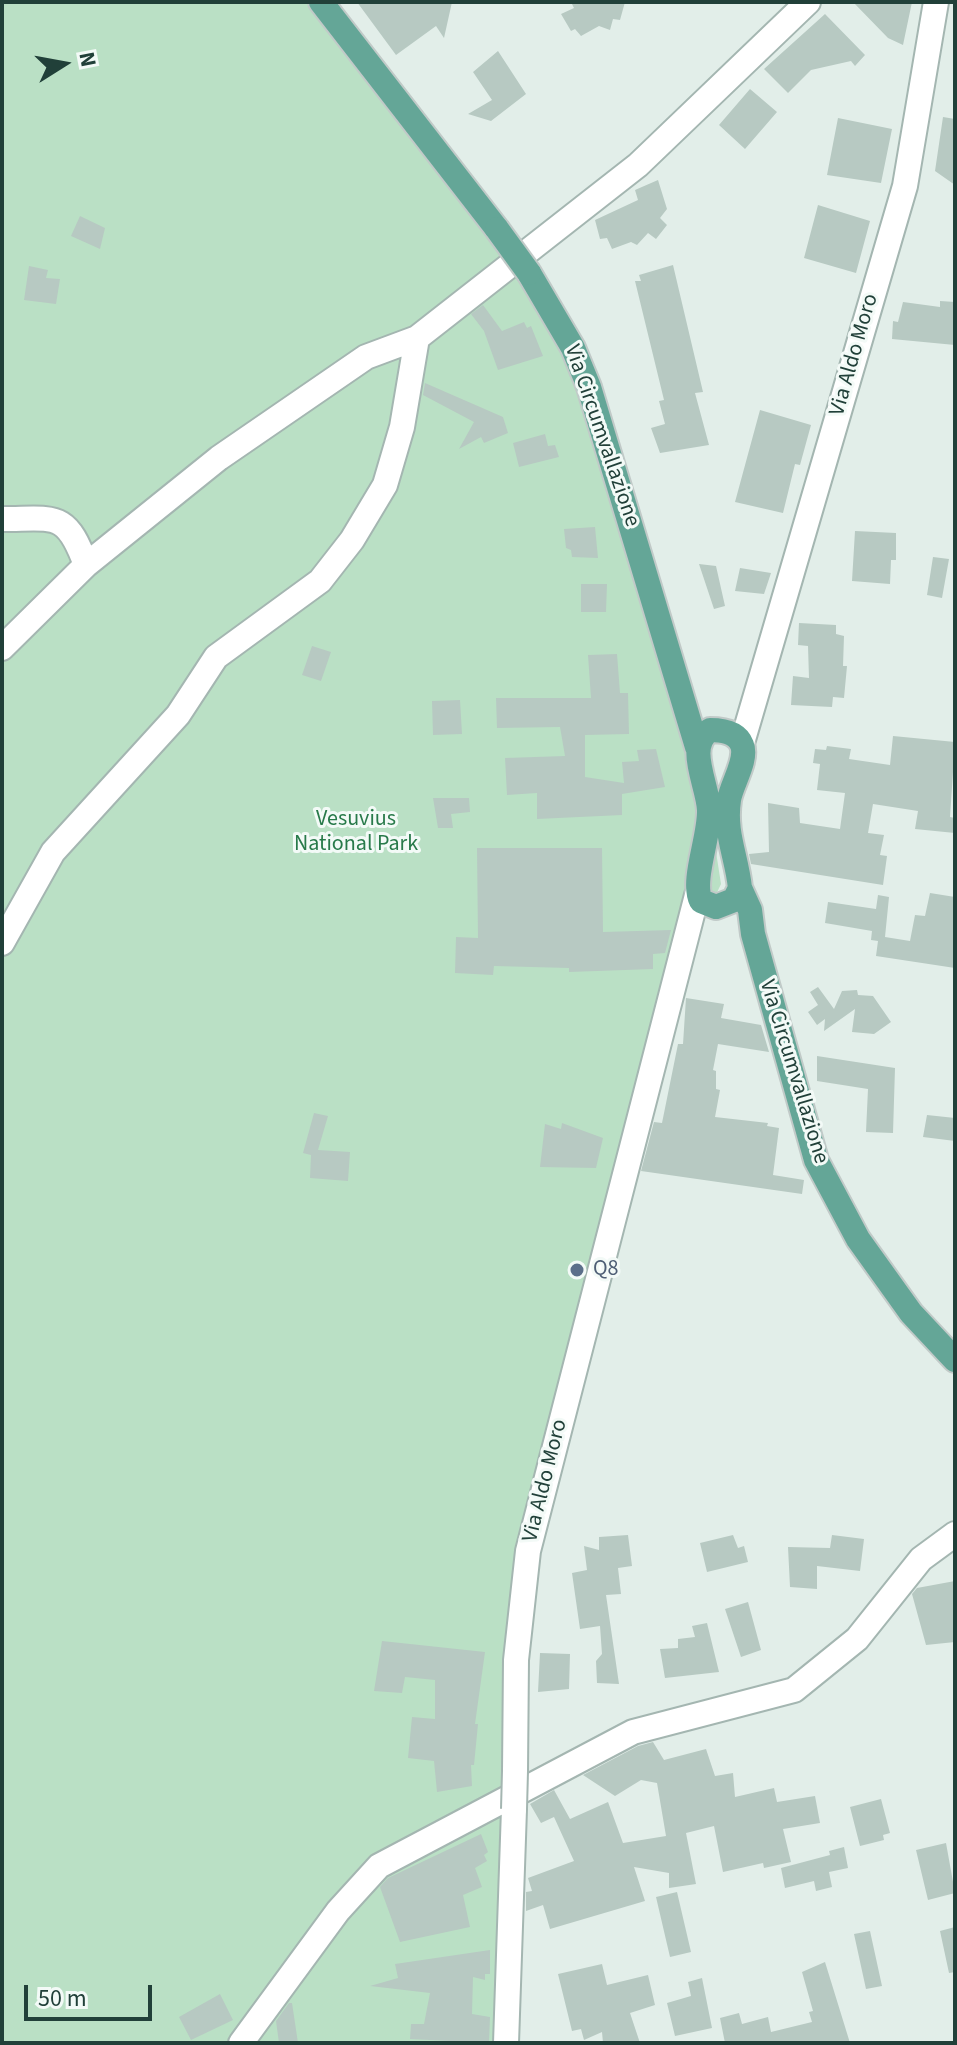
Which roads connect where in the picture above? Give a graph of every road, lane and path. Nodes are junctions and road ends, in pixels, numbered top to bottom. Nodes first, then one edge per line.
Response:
1 (321, 2) edge
2 (808, 2) edge
3 (936, 2) edge
4 (417, 338) junction
5 (2, 519) edge
6 (86, 565) junction
7 (2, 648) edge
8 (718, 738) junction
9 (740, 888) junction
10 (712, 903) junction
11 (753, 934) junction
12 (2, 943) edge
13 (955, 1360) edge
14 (955, 1534) edge
15 (241, 2043) edge
16 (506, 2043) edge

1 - 8 main road, Via Circumvallazione, bridge
2 - 4 street
3 - 8 street, Via Aldo Moro
4 - 6 street
4 - 12 street
5 - 6 street
6 - 7 street
8 - 9 main road, Via Circumvallazione
8 - 10 main road
9 - 10 main road
9 - 11 main road, Via Circumvallazione
10 - 11 main road
10 - 16 street, Via Aldo Moro, bridge
11 - 13 main road, Via Circumvallazione
14 - 15 street

